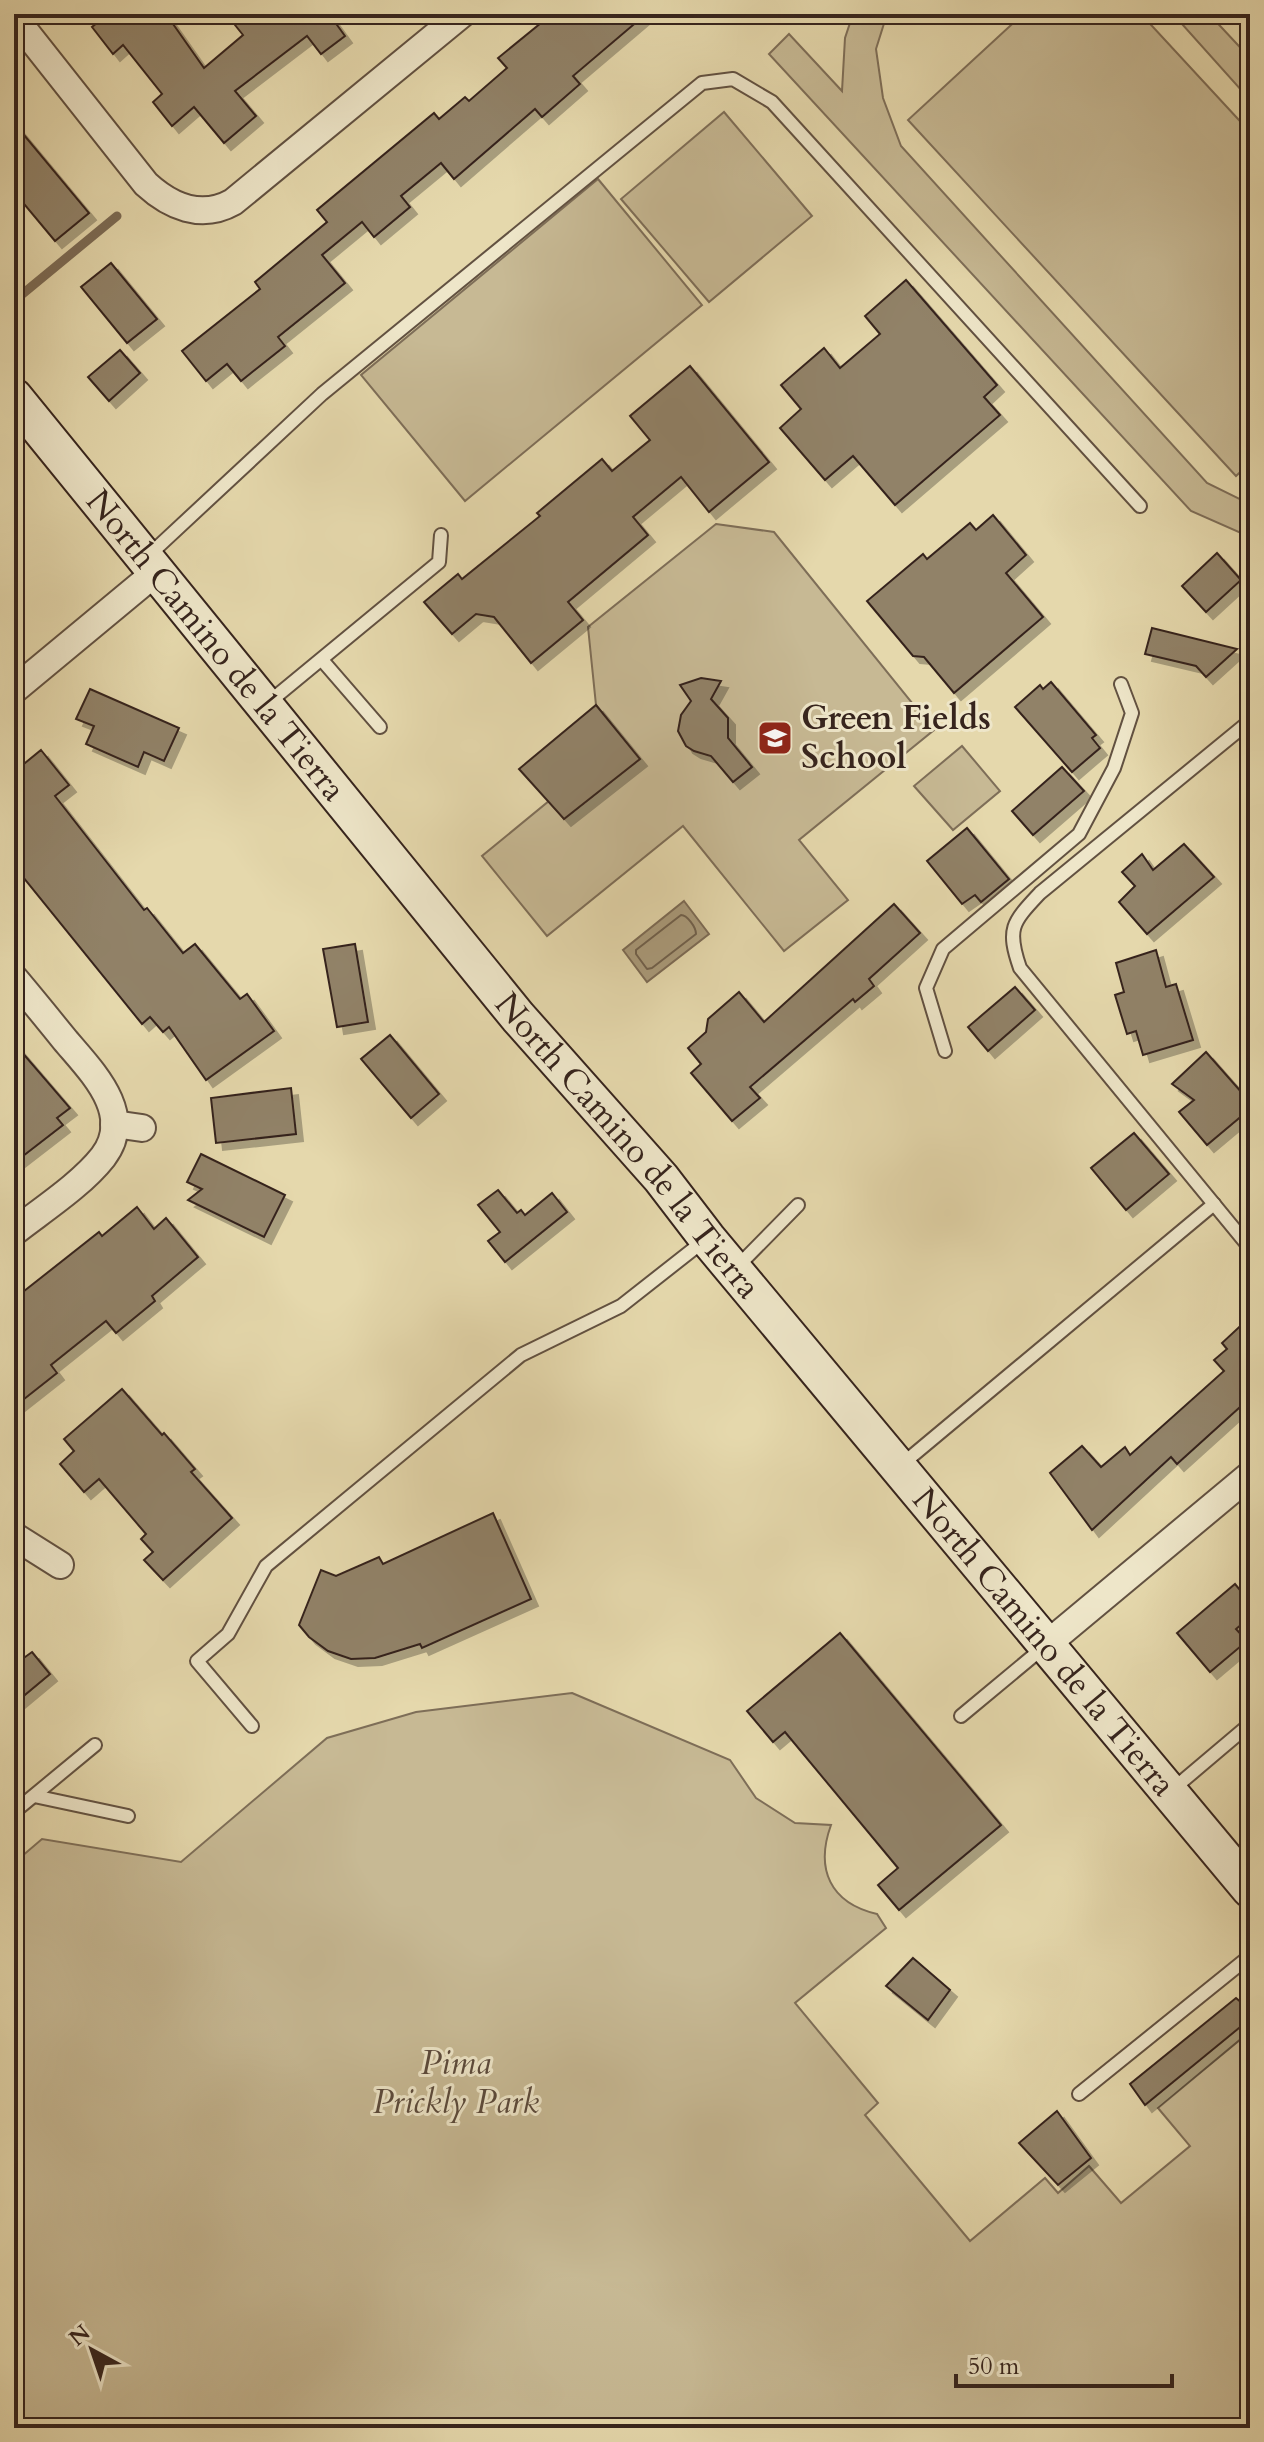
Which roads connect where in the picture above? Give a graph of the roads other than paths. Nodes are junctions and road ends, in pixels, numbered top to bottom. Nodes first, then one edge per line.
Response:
1 (462, 14) edge
2 (14, 17) edge
3 (14, 397) edge
4 (1140, 506) dead end
5 (441, 535) dead end
6 (150, 566) junction
7 (322, 660) junction
8 (1121, 684) dead end
9 (14, 690) edge
10 (264, 707) junction
11 (1250, 721) edge
12 (380, 727) dead end
13 (14, 978) edge
14 (945, 1051) dead end
15 (114, 1124) junction
16 (142, 1128) dead end
17 (1214, 1204) junction
18 (798, 1205) dead end
19 (14, 1232) edge
20 (707, 1238) junction
21 (1250, 1248) edge
22 (735, 1270) junction
23 (898, 1467) junction
24 (1250, 1475) edge
25 (14, 1536) edge
26 (60, 1565) dead end
27 (1046, 1645) junction
28 (961, 1716) dead end
29 (1250, 1724) edge
30 (252, 1726) dead end
31 (95, 1745) dead end
32 (1170, 1792) junction
33 (34, 1796) junction
34 (14, 1812) edge
35 (128, 1816) dead end
36 (1250, 1889) edge
37 (1250, 1956) edge
38 (1079, 2094) dead end

1 - 2 street
3 - 6 street, North Camino de la Tierra
4 - 6 lane
5 - 7 lane
6 - 9 street
6 - 10 street, North Camino de la Tierra
7 - 10 lane
7 - 12 lane
8 - 14 lane
10 - 20 street, North Camino de la Tierra
11 - 17 lane
13 - 15 street
15 - 16 street
15 - 19 street
17 - 21 lane
17 - 23 lane
18 - 22 lane
20 - 22 street, North Camino de la Tierra
20 - 30 lane
22 - 23 street, North Camino de la Tierra
23 - 27 street, North Camino de la Tierra
24 - 27 street
25 - 26 street
27 - 28 lane
27 - 32 street, North Camino de la Tierra
29 - 32 lane
31 - 33 lane
32 - 36 street, North Camino de la Tierra
33 - 34 lane
33 - 35 lane
37 - 38 lane

